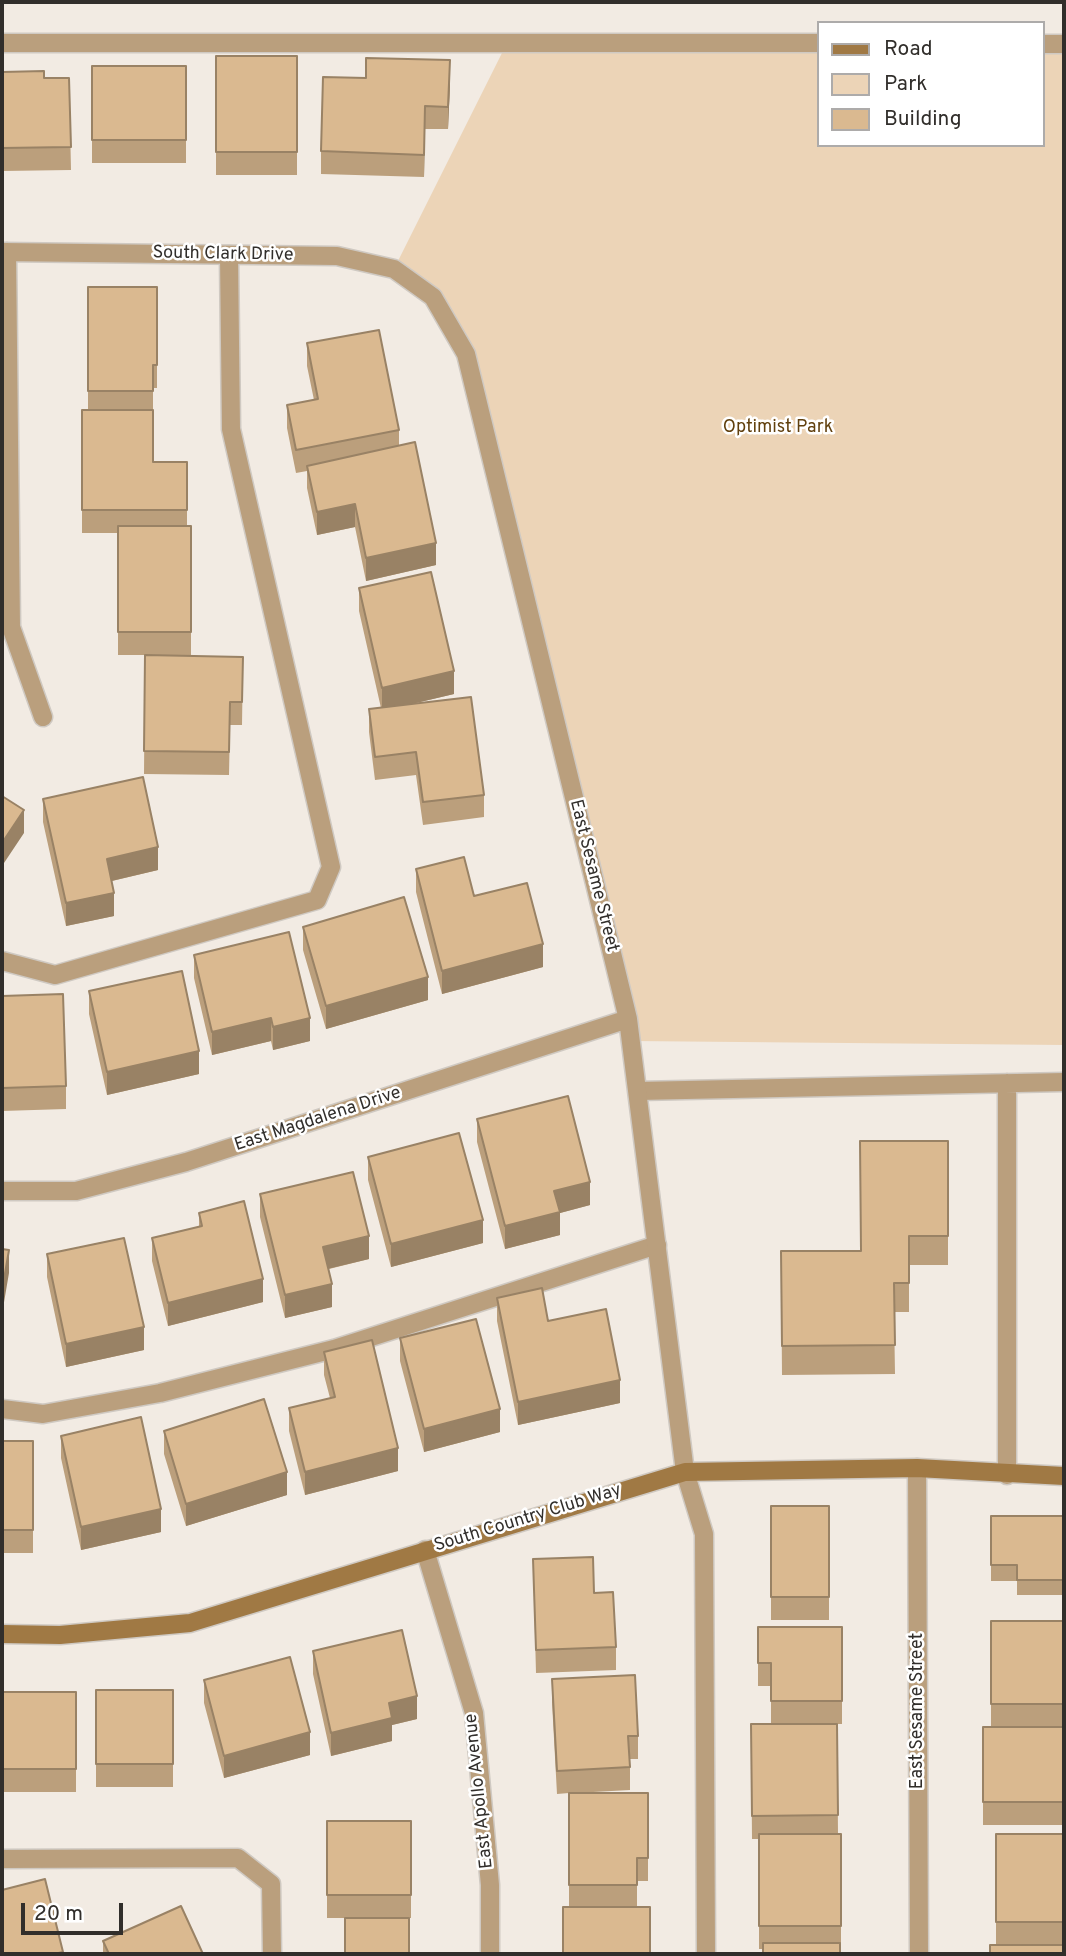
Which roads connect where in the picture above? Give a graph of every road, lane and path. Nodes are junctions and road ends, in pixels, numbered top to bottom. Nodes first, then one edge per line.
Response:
1 (2, 43) edge
2 (818, 43) edge
3 (1045, 44) edge
4 (1064, 44) edge
5 (4, 252) edge
6 (229, 255) junction
7 (433, 297) joint
8 (43, 717) dead end
9 (2, 961) edge
10 (628, 1019) junction
11 (1007, 1083) junction
12 (1064, 1083) edge
13 (638, 1091) junction
14 (2, 1191) edge
15 (657, 1245) junction
16 (2, 1409) edge
17 (917, 1468) junction
18 (685, 1472) junction
19 (1007, 1475) junction
20 (1064, 1476) edge
21 (425, 1550) junction
22 (2, 1634) edge
23 (2, 1859) edge
24 (272, 1954) edge
25 (490, 1954) edge
26 (706, 1954) edge
27 (919, 1954) edge

1 - 2 street
3 - 4 street
5 - 6 street, South Clark Drive
5 - 8 street
6 - 7 street, South Clark Drive
6 - 9 street
7 - 10 street, East Sesame Street
10 - 13 street, East Sesame Street
10 - 14 street, East Magdalena Drive
11 - 12 street
11 - 13 street
11 - 19 street
13 - 15 street, East Sesame Street
15 - 16 street
15 - 18 street, East Sesame Street
17 - 18 street, South Country Club Way
17 - 19 street, South Country Club Way
17 - 27 street, East Sesame Street
18 - 21 street, South Country Club Way
18 - 26 street, East Sesame Street
19 - 20 street, South Country Club Way
21 - 22 street, South Country Club Way
21 - 25 street, East Apollo Avenue
23 - 24 street

